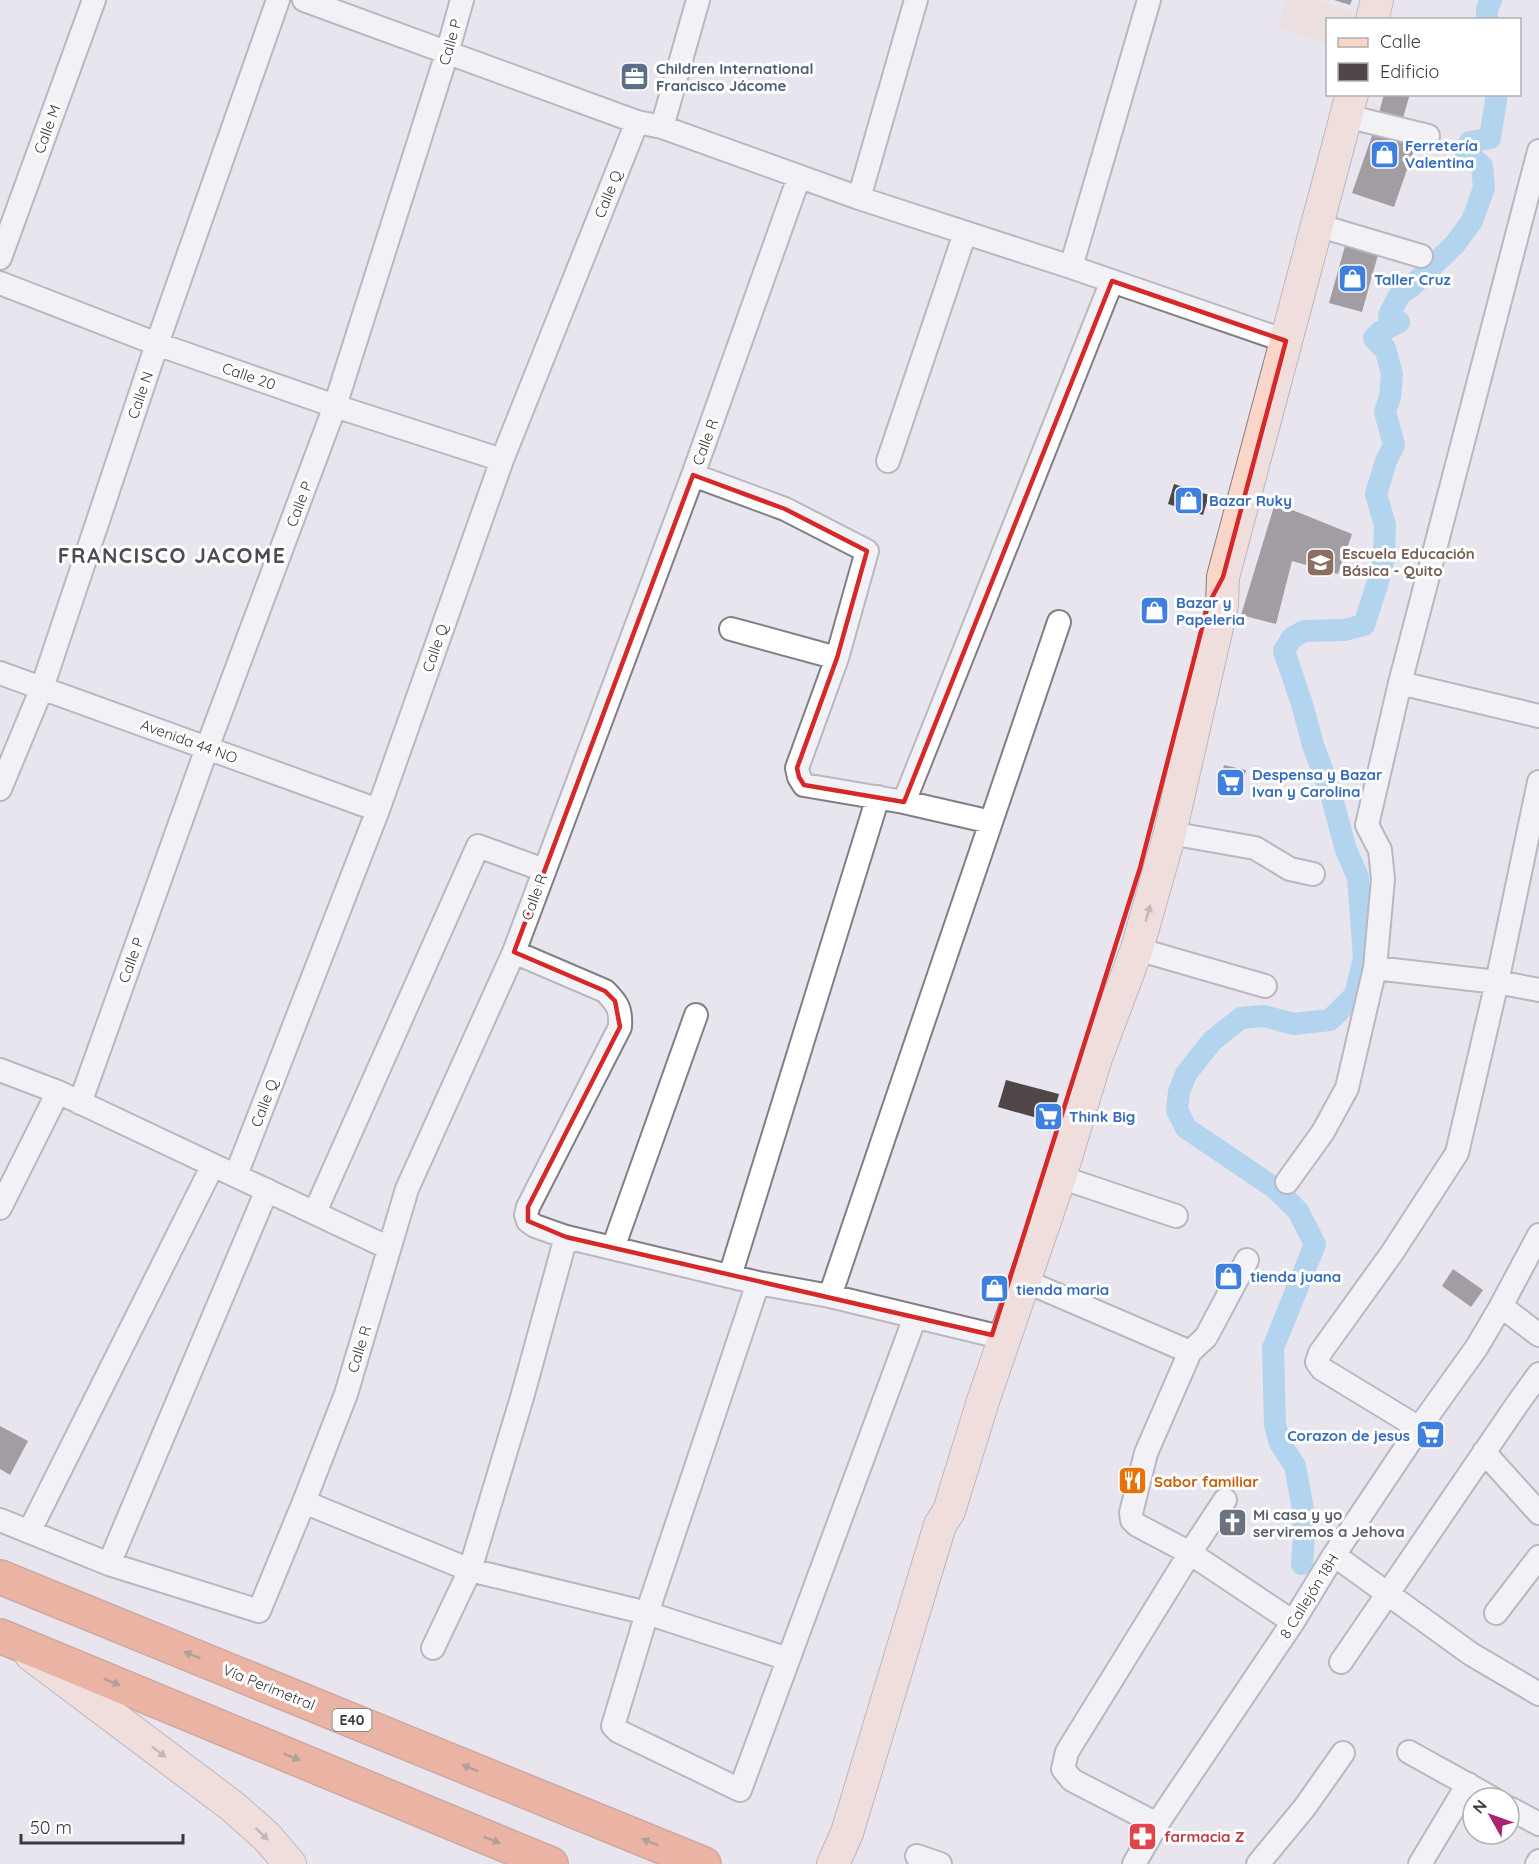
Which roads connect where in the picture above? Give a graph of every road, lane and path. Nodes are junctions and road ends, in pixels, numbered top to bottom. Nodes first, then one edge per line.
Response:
1 (94, 0) edge
2 (278, 0) edge
3 (304, 0) edge
4 (462, 0) edge
5 (698, 0) edge
6 (916, 0) edge
7 (1149, 0) edge
8 (1377, 0) edge
9 (1372, 18) edge
10 (447, 53) junction
11 (1349, 105) edge
12 (637, 122) junction
13 (662, 127) junction
14 (1428, 136) dead end
15 (1539, 151) edge
16 (799, 177) junction
17 (859, 198) junction
18 (1317, 225) junction
19 (965, 233) junction
20 (1421, 256) dead end
21 (0, 258) edge
22 (1071, 267) junction
23 (1112, 281) junction
24 (0, 283) edge
25 (1286, 341) junction
26 (157, 344) junction
27 (335, 406) junction
28 (501, 460) junction
29 (888, 461) dead end
30 (693, 475) junction
31 (1223, 577) junction
32 (1059, 622) dead end
33 (731, 629) dead end
34 (837, 658) junction
35 (0, 673) edge
36 (1400, 683) junction
37 (42, 688) junction
38 (1539, 716) edge
39 (207, 748) junction
40 (1539, 782) edge
41 (0, 789) edge
42 (878, 797) junction
43 (904, 802) junction
44 (378, 810) junction
45 (991, 822) junction
46 (1170, 833) junction
47 (544, 870) junction
48 (1313, 874) dead end
49 (1137, 949) junction
50 (514, 952) junction
51 (1375, 969) junction
52 (1497, 982) junction
53 (1265, 986) dead end
54 (1539, 990) edge
55 (696, 1015) dead end
56 (1089, 1055) junction
57 (0, 1070) edge
58 (58, 1092) junction
59 (80, 1103) junction
60 (213, 1165) junction
61 (236, 1175) junction
62 (1060, 1177) junction
63 (1287, 1182) dead end
64 (267, 1190) junction
65 (0, 1208) edge
66 (315, 1212) junction
67 (1176, 1216) dead end
68 (1539, 1235) edge
69 (566, 1237) junction
70 (389, 1248) junction
71 (613, 1248) junction
72 (1247, 1260) dead end
73 (730, 1276) junction
74 (1025, 1281) junction
75 (758, 1282) junction
76 (830, 1296) junction
77 (1501, 1306) junction
78 (915, 1317) junction
79 (992, 1335) junction
80 (1539, 1335) edge
81 (1190, 1352) junction
82 (1539, 1374) edge
83 (1419, 1428) junction
84 (1484, 1452) junction
85 (1225, 1500) dead end
86 (304, 1502) junction
87 (1539, 1513) edge
88 (0, 1520) edge
89 (940, 1525) junction
90 (29, 1532) junction
91 (1190, 1553) junction
92 (1334, 1555) junction
93 (1539, 1557) edge
94 (109, 1564) junction
95 (470, 1570) junction
96 (0, 1577) edge
97 (1387, 1593) junction
98 (647, 1613) junction
99 (1496, 1613) dead end
100 (1293, 1622) junction
101 (6, 1638) edge
102 (433, 1648) dead end
103 (788, 1659) junction
104 (1341, 1662) dead end
105 (1539, 1694) edge
106 (1409, 1752) dead end
107 (1343, 1753) dead end
108 (1468, 1784) junction
109 (1471, 1786) edge
110 (1521, 1814) edge
111 (1157, 1824) junction
112 (1539, 1824) edge
113 (917, 1856) dead end
114 (290, 1864) edge
115 (551, 1864) edge
116 (704, 1864) edge
117 (833, 1864) edge
118 (940, 1864) edge
119 (1134, 1864) edge
120 (1258, 1864) edge
121 (1420, 1864) edge

1 - 21 street, Calle M
2 - 26 street, Calle N
3 - 10 street
4 - 10 street, Calle P
5 - 13 street
6 - 17 street
7 - 22 street
8 - 9 street
10 - 12 street
10 - 27 street, Calle P
11 - 14 street
11 - 18 street
12 - 13 street
12 - 28 street, Calle Q
13 - 16 street
15 - 36 street
16 - 17 street
16 - 30 street, Calle R
17 - 19 street
18 - 20 street
18 - 25 street
19 - 22 street
19 - 29 street
22 - 23 street
23 - 25 street
23 - 43 street
24 - 26 street, Calle 20
25 - 31 street
26 - 27 street, Calle 20
26 - 37 street, Calle N
27 - 28 street, Calle 20
27 - 39 street, Calle P
28 - 44 street, Calle Q
30 - 34 street
30 - 47 street, Calle R
31 - 46 street
31 - 56 street
32 - 45 street
33 - 34 street
34 - 42 street
35 - 37 street, Avenida 44 NO
36 - 38 street
36 - 51 street
37 - 39 street, Avenida 44 NO
37 - 41 street, Calle N
39 - 44 street, Avenida 44 NO
39 - 59 street, Calle P
40 - 52 street
42 - 43 street
42 - 73 street
43 - 45 street
44 - 61 street, Calle Q
45 - 76 street
46 - 48 street
49 -> 46 street
47 - 50 street, Calle R
47 - 66 street
49 - 53 street
49 - 56 street
50 - 69 street
50 - 70 street, Calle R
51 - 52 street
51 - 63 street
52 - 54 street
52 - 83 street
55 - 71 street
56 - 62 street
56 - 79 street
57 - 58 street
58 - 59 street
58 - 65 street
59 - 60 street
60 - 61 street
60 - 90 street
61 - 64 street
62 - 67 street
62 - 74 street
64 - 66 street
64 - 94 street
66 - 70 street
68 - 77 street, 8 Callejón 18H
69 - 71 street
69 - 95 street
70 - 86 street, Calle R
71 - 73 street
72 - 81 street
73 - 75 street
74 - 81 street
74 - 89 street
75 - 76 street
75 - 98 street
76 - 78 street
77 - 80 street
77 - 83 street, 8 Callejón 18H
78 - 79 street
78 - 103 street
79 - 89 street
81 - 91 street
82 - 84 street
83 - 92 street, 8 Callejón 18H
84 - 87 street
84 - 97 street
85 - 91 street
86 - 94 street, Calle R
86 - 95 street
88 - 90 street
89 - 117 street
90 - 94 street
91 - 100 street
91 - 111 street
92 - 97 street
92 - 100 street, 8 Callejón 18H
93 - 99 street
95 - 98 street
95 - 102 street
116 -> 96 highway, Vía Perimetral / E40
97 - 104 street
97 - 105 street
98 - 103 street
98 - 103 street
100 - 111 street, 8 Callejón 18H
101 -> 114 street
101 -> 115 highway
106 - 108 street
107 - 120 street
108 - 109 street
108 - 121 street
110 - 112 street
111 - 119 street, 8 Callejón 18H
113 - 118 street

